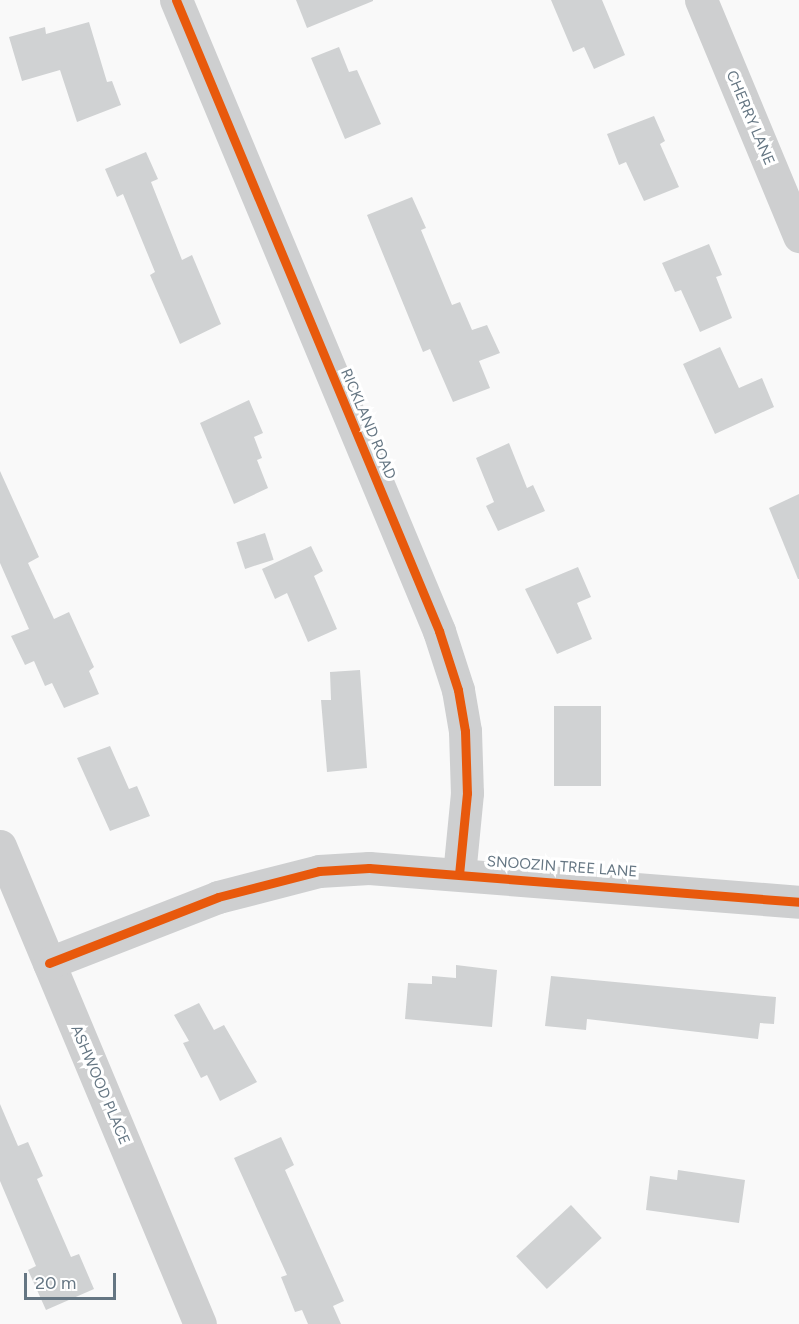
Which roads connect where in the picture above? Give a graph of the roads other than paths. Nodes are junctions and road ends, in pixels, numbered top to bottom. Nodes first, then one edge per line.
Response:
1 (176, 0) edge
2 (700, 0) edge
3 (799, 236) edge
4 (0, 846) edge
5 (459, 874) junction
6 (799, 902) edge
7 (50, 963) junction
8 (200, 1324) edge

1 - 5 street, RICKLAND ROAD
2 - 3 street, CHERRY LANE
4 - 7 street, ASHWOOD PLACE
5 - 6 street, SNOOZIN TREE LANE
5 - 7 street, SNOOZIN TREE LANE
7 - 8 street, ASHWOOD PLACE

